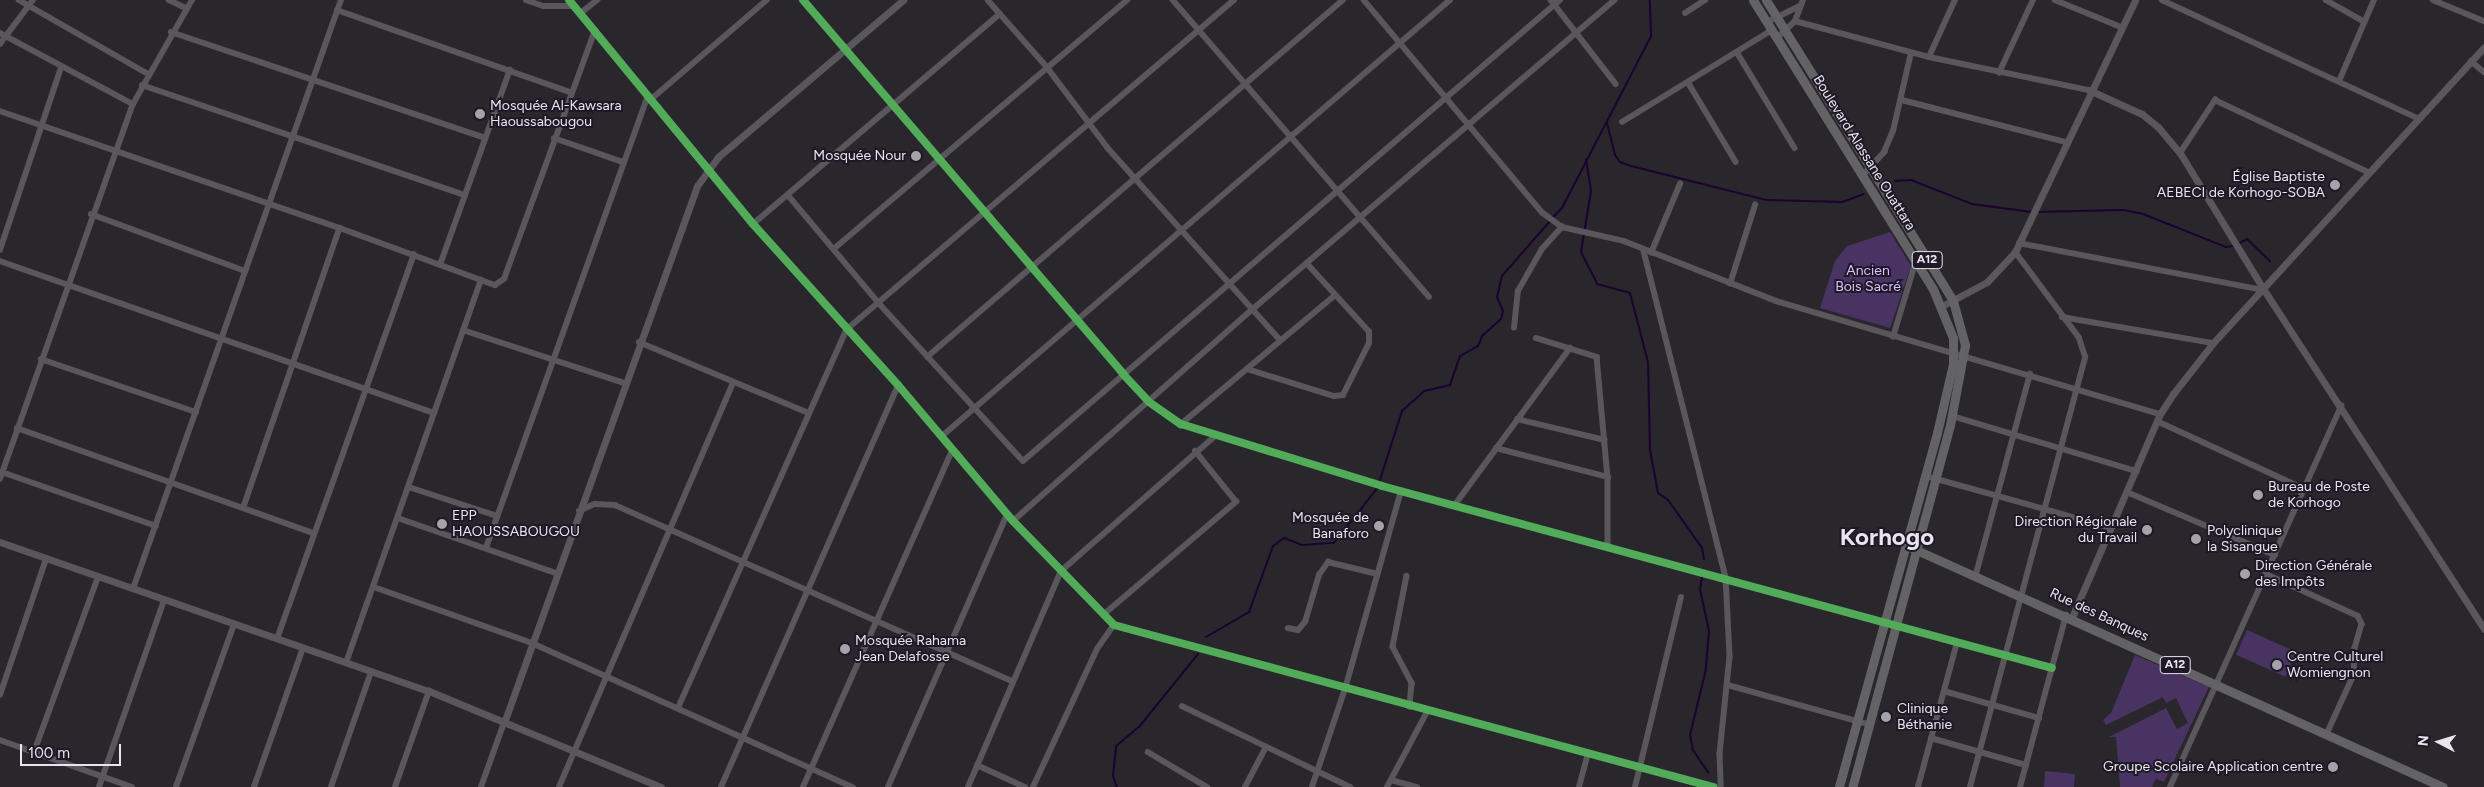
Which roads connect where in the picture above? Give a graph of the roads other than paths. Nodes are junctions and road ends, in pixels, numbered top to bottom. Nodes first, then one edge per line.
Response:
1 (19, 0) edge
2 (33, 0) edge
3 (169, 0) edge
4 (192, 0) edge
5 (341, 0) edge
6 (526, 0) edge
7 (569, 0) edge
8 (597, 0) edge
9 (767, 0) edge
10 (803, 0) edge
11 (903, 0) edge
12 (988, 0) edge
13 (1127, 0) edge
14 (1174, 0) edge
15 (1234, 0) edge
16 (1343, 0) edge
17 (1364, 0) edge
18 (1450, 0) edge
19 (1614, 0) edge
20 (1705, 0) edge
21 (1754, 0) edge
22 (1766, 0) edge
23 (1955, 0) edge
24 (2033, 0) edge
25 (2055, 0) edge
26 (2135, 0) edge
27 (2162, 0) edge
28 (2326, 0) edge
29 (2374, 0) edge
30 (2434, 0) edge
31 (1555, 1) edge
32 (1802, 3) edge
33 (28, 6) junction
34 (574, 6) junction
35 (186, 8) junction
36 (337, 10) junction
37 (581, 13) junction
38 (1684, 13) dead end
39 (1000, 14) junction
40 (1776, 14) junction
41 (1795, 21) junction
42 (2363, 21) junction
43 (2484, 21) edge
44 (1767, 22) junction
45 (2121, 27) junction
46 (595, 30) junction
47 (1199, 30) junction
48 (1772, 30) junction
49 (1788, 31) junction
50 (171, 32) junction
51 (1575, 32) junction
52 (2, 34) edge
53 (1777, 38) junction
54 (0, 44) edge
55 (1401, 44) junction
56 (2484, 47) edge
57 (843, 51) junction
58 (1736, 52) junction
59 (1912, 52) junction
60 (1929, 57) junction
61 (2471, 61) junction
62 (1047, 67) junction
63 (61, 68) junction
64 (510, 70) junction
65 (2484, 72) edge
66 (1999, 73) junction
67 (148, 74) junction
68 (312, 78) junction
69 (2340, 79) junction
70 (1246, 81) junction
71 (1688, 82) junction
72 (1616, 84) dead end
73 (142, 85) junction
74 (2089, 90) junction
75 (570, 92) junction
76 (1447, 97) junction
77 (648, 100) junction
78 (1902, 100) junction
79 (133, 104) junction
80 (894, 108) junction
81 (0, 111) edge
82 (2419, 119) junction
83 (1622, 122) dead end
84 (1468, 123) junction
85 (1090, 125) junction
86 (40, 126) junction
87 (293, 135) junction
88 (1293, 136) junction
89 (486, 138) junction
90 (554, 138) junction
91 (2065, 142) junction
92 (1795, 148) dead end
93 (115, 150) junction
94 (2180, 153) junction
95 (939, 160) junction
96 (623, 162) junction
97 (1736, 162) dead end
98 (707, 169) junction
99 (1870, 170) junction
100 (2370, 173) junction
101 (1862, 176) junction
102 (1133, 177) junction
103 (1680, 184) dead end
104 (1340, 191) junction
105 (465, 195) junction
106 (788, 195) junction
107 (268, 202) junction
108 (1756, 205) dead end
109 (91, 214) junction
110 (985, 215) junction
111 (1362, 217) junction
112 (753, 224) junction
113 (1562, 227) junction
114 (340, 228) junction
115 (1183, 229) junction
116 (2019, 243) junction
117 (836, 247) junction
118 (0, 250) edge
119 (1648, 252) junction
120 (2015, 252) junction
121 (414, 255) junction
122 (0, 261) edge
123 (1916, 261) junction
124 (1307, 264) junction
125 (440, 265) junction
126 (1931, 266) junction
127 (1032, 268) junction
128 (245, 271) junction
129 (1922, 271) junction
130 (481, 280) junction
131 (66, 284) junction
132 (1232, 284) junction
133 (1730, 284) junction
134 (2264, 290) junction
135 (1334, 296) junction
136 (1429, 297) dead end
137 (1953, 301) junction
138 (878, 302) junction
139 (1942, 306) junction
140 (1254, 308) junction
141 (2062, 317) junction
142 (1078, 321) junction
143 (1514, 328) dead end
144 (463, 330) junction
145 (846, 330) junction
146 (1893, 336) junction
147 (222, 337) junction
148 (1536, 338) dead end
149 (1280, 340) junction
150 (639, 342) junction
151 (2213, 343) junction
152 (1570, 348) junction
153 (1953, 356) junction
154 (928, 357) junction
155 (1965, 358) junction
156 (41, 359) junction
157 (552, 361) junction
158 (294, 363) junction
159 (1247, 368) junction
160 (1123, 374) junction
161 (2030, 374) junction
162 (624, 382) junction
163 (733, 383) junction
164 (898, 385) junction
165 (2078, 387) junction
166 (366, 389) junction
167 (1149, 402) junction
168 (2341, 406) junction
169 (973, 409) junction
170 (196, 412) junction
171 (806, 412) junction
172 (434, 413) junction
173 (2159, 417) junction
174 (1517, 419) junction
175 (1951, 420) junction
176 (1940, 422) junction
177 (1181, 424) junction
178 (17, 428) junction
179 (2012, 433) junction
180 (942, 436) junction
181 (1214, 436) junction
182 (1605, 440) junction
183 (1496, 448) junction
184 (952, 450) junction
185 (1195, 451) junction
186 (2062, 451) junction
187 (2137, 471) junction
188 (2, 472) junction
189 (1926, 476) junction
190 (1608, 477) junction
191 (1936, 478) junction
192 (0, 479) edge
193 (171, 482) junction
194 (409, 487) junction
195 (2303, 488) junction
196 (1401, 491) junction
197 (2127, 492) junction
198 (1997, 494) junction
199 (1454, 506) junction
200 (244, 508) junction
201 (2047, 508) junction
202 (578, 511) junction
203 (1007, 514) junction
204 (497, 516) junction
205 (398, 518) junction
206 (1013, 521) junction
207 (156, 526) junction
208 (2112, 528) junction
209 (671, 529) junction
210 (314, 533) junction
211 (0, 542) edge
212 (1608, 545) junction
213 (1906, 546) junction
214 (486, 548) junction
215 (1916, 550) junction
216 (2275, 555) junction
217 (46, 559) junction
218 (741, 561) junction
219 (1061, 571) junction
220 (556, 573) junction
221 (1378, 574) junction
222 (1976, 574) junction
223 (2266, 574) junction
224 (1407, 576) dead end
225 (1726, 576) junction
226 (98, 577) junction
227 (374, 586) junction
228 (133, 589) junction
229 (807, 590) junction
230 (2022, 594) junction
231 (1681, 597) dead end
232 (164, 600) junction
233 (1103, 615) junction
234 (2069, 616) junction
235 (875, 621) junction
236 (1885, 622) junction
237 (234, 624) junction
238 (1114, 625) junction
239 (1895, 625) junction
240 (1288, 628) dead end
241 (2484, 630) edge
242 (277, 639) junction
243 (1957, 642) junction
244 (532, 643) junction
245 (303, 648) junction
246 (947, 653) junction
247 (2004, 655) junction
248 (346, 663) junction
249 (2052, 668) junction
250 (371, 672) junction
251 (609, 678) junction
252 (1013, 681) junction
253 (2218, 684) junction
254 (1728, 686) junction
255 (1345, 689) junction
256 (429, 691) junction
257 (1944, 691) junction
258 (0, 695) edge
259 (1991, 704) junction
260 (1182, 706) dead end
261 (1410, 707) junction
262 (678, 708) junction
263 (1427, 712) junction
264 (2039, 718) junction
265 (1858, 719) junction
266 (505, 720) junction
267 (1868, 724) junction
268 (2328, 732) junction
269 (742, 738) junction
270 (1932, 738) junction
271 (0, 740) edge
272 (1266, 747) junction
273 (575, 750) junction
274 (34, 752) junction
275 (1148, 752) dead end
276 (1979, 752) junction
277 (1588, 754) junction
278 (2026, 765) junction
279 (977, 766) junction
280 (1641, 767) junction
281 (811, 768) junction
282 (1319, 772) junction
283 (103, 776) junction
284 (643, 779) junction
285 (1391, 780) junction
286 (1699, 785) edge
287 (99, 787) edge
288 (132, 787) edge
289 (176, 787) edge
290 (254, 787) edge
291 (330, 787) edge
292 (395, 787) edge
293 (481, 787) edge
294 (559, 787) edge
295 (639, 787) edge
296 (661, 787) edge
297 (721, 787) edge
298 (803, 787) edge
299 (853, 787) edge
300 (888, 787) edge
301 (968, 787) edge
302 (1025, 787) edge
303 (1033, 787) edge
304 (1207, 787) edge
305 (1246, 787) edge
306 (1312, 787) edge
307 (1350, 787) edge
308 (1387, 787) edge
309 (1417, 787) edge
310 (1579, 787) edge
311 (1635, 787) edge
312 (1713, 787) edge
313 (1721, 787) edge
314 (1839, 787) edge
315 (1852, 787) edge
316 (1918, 787) edge
317 (1970, 787) edge
318 (2020, 787) edge
319 (2170, 787) edge
320 (2443, 787) edge

1 - 33 street
2 - 33 street
3 - 35 street
4 - 35 street
5 - 36 street
6 - 34 street
7 - 34 street
8 - 37 street
9 - 77 street
10 - 57 street
11 - 57 street
12 - 39 street
13 - 62 street
14 - 47 street
15 - 47 street
16 - 70 street
17 - 55 street
18 - 55 street
19 - 51 street
20 - 38 street
21 - 44 main road, Boulevard Alassane Ouattara / A12
22 - 40 main road, Boulevard Alassane Ouattara / A12
23 - 60 street
24 - 66 street
25 - 45 street
26 - 45 street
27 - 69 street
28 - 42 street
29 - 42 street
30 - 43 street
31 - 51 street
31 - 76 street
32 - 40 street
32 - 41 street
33 - 52 street
33 - 67 street
34 - 37 street
35 - 50 street
36 - 64 street
36 - 68 street
37 - 46 street
39 - 62 street
39 - 80 street
40 - 44 street
40 - 49 main road, Boulevard Alassane Ouattara / A12
41 - 49 street
41 - 59 street
42 - 69 street
44 - 48 main road, Boulevard Alassane Ouattara / A12
45 - 74 street
46 - 75 street
46 - 77 street
47 - 70 street
47 - 85 street
48 - 53 main road, Boulevard Alassane Ouattara / A12
48 - 58 street
49 - 53 street
49 - 99 main road, Boulevard Alassane Ouattara / A12
50 - 67 street
50 - 68 street
51 - 72 street
51 - 84 street
52 - 54 street
52 - 63 street
53 - 101 main road, Boulevard Alassane Ouattara / A12
55 - 76 street
55 - 88 street
56 - 61 street
57 - 80 street
57 - 98 street
58 - 71 street
58 - 92 street
59 - 60 street
59 - 78 street
60 - 66 street
61 - 65 street
61 - 82 street
62 - 85 street
62 - 95 street
63 - 79 street
63 - 86 street
64 - 75 street
64 - 89 street
66 - 74 street
67 - 73 street
68 - 87 street
68 - 89 street
69 - 82 street
70 - 88 street
70 - 102 street
71 - 83 street
71 - 97 street
73 - 79 street
73 - 87 street
74 - 91 street
74 - 94 street
75 - 90 street
76 - 84 street
76 - 104 street
77 - 96 street
77 - 98 street
78 - 91 street
78 - 99 street
79 - 93 street
80 - 95 street
80 - 106 street
81 - 86 street
82 - 100 street
84 - 111 street
84 - 113 street
85 - 102 street
85 - 110 street
86 - 93 street
86 - 118 street
87 - 105 street
87 - 107 street
88 - 104 street
88 - 115 street
89 - 105 street
90 - 96 street
90 - 130 street
91 - 116 street
93 - 107 street
93 - 109 street
94 - 100 street
94 - 134 street
95 - 110 street
95 - 117 street
96 - 157 street
98 - 112 street
98 - 150 street
99 - 101 street
99 - 126 main road, Boulevard Alassane Ouattara / A12
100 - 134 street
101 - 123 main road, Boulevard Alassane Ouattara / A12
102 - 115 street
102 - 127 street
103 - 119 street
104 - 111 street
104 - 132 street
105 - 125 street
106 - 112 street
106 - 117 street
107 - 114 street
107 - 128 street
108 - 133 street
109 - 128 street
109 - 131 street
110 - 127 street
110 - 138 street
111 - 124 street
111 - 136 street
112 - 145 street
113 - 119 street
113 - 143 street
114 - 121 street
114 - 158 street
115 - 132 street
115 - 142 street
116 - 120 street
116 - 134 street
117 - 138 street
119 - 133 street
119 - 225 street
120 - 137 street
120 - 141 street
121 - 125 street
121 - 166 street
122 - 131 street
123 - 129 main road, Boulevard Alassane Ouattara / A12
123 - 146 street
124 - 135 street
124 - 140 street
125 - 130 street
126 - 129 main road
126 - 137 main road, Boulevard Alassane Ouattara / A12
127 - 142 street
127 - 154 street
128 - 147 street
129 - 139 main road, Boulevard Alassane Ouattara / A12
130 - 144 street
131 - 147 street
131 - 156 street
132 - 140 street
132 - 160 street
133 - 146 street
134 - 151 street
134 - 168 street
135 - 149 street
135 - 159 street
137 - 139 street
137 - 155 main road, Boulevard Alassane Ouattara / A12
138 - 145 street
138 - 154 street
139 - 153 main road, Boulevard Alassane Ouattara / A12
140 - 149 street
140 - 167 street
141 - 151 street
141 - 165 street
142 - 160 street
142 - 169 street
144 - 157 street
144 - 172 street
145 - 164 street
145 - 171 street
146 - 153 street
147 - 158 street
147 - 170 street
148 - 152 street
149 - 159 street
150 - 162 street
150 - 163 street
151 - 173 street
152 - 174 street
152 - 182 street
153 - 155 street
153 - 176 main road, Boulevard Alassane Ouattara / A12
154 - 169 street
155 - 161 street
155 - 175 main road, Boulevard Alassane Ouattara / A12
156 - 170 street
156 - 178 street
157 - 162 street
157 - 204 street
158 - 166 street
158 - 200 street
159 - 177 street
160 - 167 street
160 - 169 street
161 - 165 street
161 - 179 street
162 - 202 street
163 - 171 street
163 - 209 street
164 - 180 street
164 - 229 street
165 - 173 street
165 - 186 street
166 - 172 street
166 - 210 street
167 - 177 street
167 - 206 street
168 - 195 street
168 - 241 street
169 - 180 street
170 - 193 street
171 - 218 street
172 - 194 street
173 - 187 street
173 - 195 street
174 - 182 street
174 - 183 street
175 - 176 main road
175 - 179 street
175 - 191 main road, Boulevard Alassane Ouattara / A12
176 - 189 main road, Boulevard Alassane Ouattara / A12
177 - 181 street
178 - 188 street
178 - 193 street
179 - 186 street
179 - 198 street
180 - 184 street
181 - 185 street
181 - 196 street
182 - 190 street
183 - 190 street
183 - 199 street
184 - 203 street
184 - 235 street
185 - 219 street
185 - 233 street
186 - 187 street
186 - 201 street
187 - 197 street
188 - 192 street
188 - 207 street
189 - 191 street
189 - 213 main road, Boulevard Alassane Ouattara / A12
190 - 212 street
191 - 198 street
191 - 215 main road, Boulevard Alassane Ouattara / A12
193 - 200 street
193 - 207 street
194 - 204 street
194 - 205 street
195 - 216 street
196 - 199 street
196 - 221 street
197 - 208 street
197 - 216 street
198 - 201 street
198 - 222 street
199 - 212 street
200 - 210 street
201 - 208 street
201 - 230 street
202 - 209 street
202 - 220 street
203 - 206 street
203 - 246 street
204 - 214 street
205 - 214 street
205 - 227 street
206 - 219 street
207 - 228 street
208 - 234 street
209 - 218 street
209 - 251 street
210 - 242 street
211 - 217 street
212 - 225 street
213 - 215 main road, Rue des Banques / A12
213 - 236 main road, Boulevard Alassane Ouattara / A12
214 - 220 street
215 - 222 main road, Rue des Banques / A12
215 - 239 main road, Boulevard Alassane Ouattara / A12
216 - 223 street
217 - 226 street
217 - 258 street
218 - 229 street
218 - 262 street
219 - 233 street
219 - 252 street
220 - 244 street
221 - 240 street
221 - 255 street
222 - 230 main road, Rue des Banques / A12
223 - 253 street
223 - 268 street
224 - 261 street
225 - 236 street
225 - 254 street
226 - 228 street
226 - 274 street
227 - 244 street
227 - 248 street
228 - 232 street
229 - 235 street
229 - 269 street
230 - 234 main road, Rue des Banques / A12
230 - 247 street
231 - 280 street
232 - 237 street
232 - 283 street
233 - 238 street
234 - 249 street
234 - 253 main road, Rue des Banques / A12
235 - 246 street
235 - 281 street
236 - 239 street
236 - 265 main road, Boulevard Alassane Ouattara / A12
237 - 242 street
237 - 289 street
238 - 255 street
238 - 303 street
239 - 243 street
239 - 267 main road, Boulevard Alassane Ouattara / A12
242 - 245 street
243 - 247 street
243 - 257 street
244 - 251 street
244 - 266 street
245 - 248 street
245 - 290 street
246 - 252 street
246 - 300 street
247 - 249 street
247 - 259 street
248 - 250 street
249 - 264 street
250 - 256 street
250 - 291 street
251 - 262 street
251 - 273 street
252 - 279 street
253 - 268 main road, Rue des Banques / A12
253 - 319 street
254 - 265 street
254 - 313 street
255 - 261 street
255 - 282 street
256 - 266 street
256 - 292 street
257 - 259 street
257 - 270 street
259 - 264 street
259 - 276 street
260 - 272 street
261 - 263 street
262 - 269 street
263 - 277 street
263 - 285 street
264 - 278 street
265 - 267 street
265 - 314 main road, Boulevard Alassane Ouattara / A12
266 - 273 street
266 - 293 street
267 - 315 main road, Boulevard Alassane Ouattara / A12
268 - 320 main road, Rue des Banques / A12
269 - 281 street
269 - 297 street
270 - 276 street
270 - 316 street
271 - 274 street
272 - 282 street
272 - 305 street
273 - 284 street
273 - 294 street
274 - 283 street
275 - 304 street
276 - 278 street
276 - 317 street
277 - 280 street
277 - 310 street
278 - 318 street
279 - 301 street
279 - 302 street
280 - 286 street
280 - 311 street
281 - 298 street
281 - 299 street
282 - 306 street
282 - 307 street
283 - 287 street
283 - 288 street
284 - 295 street
284 - 296 street
285 - 308 street
285 - 309 street
286 - 312 street

